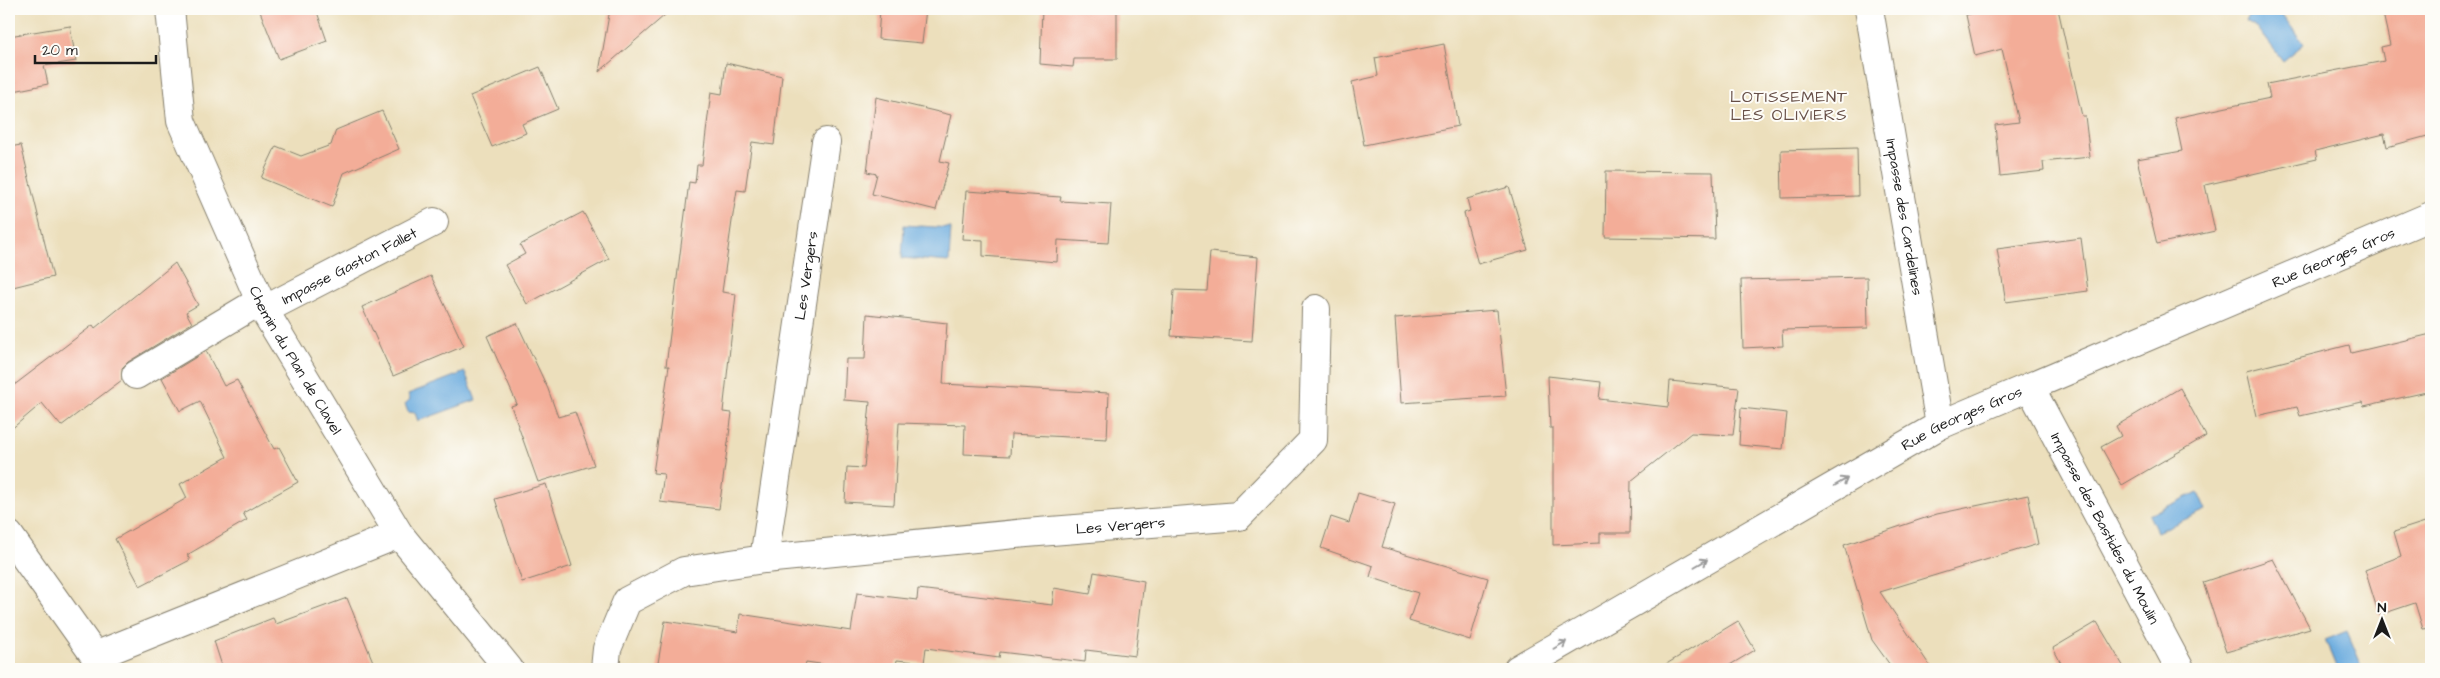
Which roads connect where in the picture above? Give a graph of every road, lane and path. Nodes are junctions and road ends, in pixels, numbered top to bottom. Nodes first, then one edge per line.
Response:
1 (170, 9) edge
2 (1869, 9) edge
3 (826, 142) dead end
4 (2431, 216) edge
5 (434, 222) dead end
6 (262, 305) junction
7 (1316, 309) dead end
8 (136, 375) dead end
9 (2030, 388) junction
10 (1940, 425) junction
11 (399, 534) junction
12 (9, 535) edge
13 (764, 559) junction
14 (509, 669) edge
15 (604, 669) edge
16 (1518, 669) edge
17 (2180, 669) edge

1 - 6 street, Chemin du Plan de Clavel
2 - 10 street, Impasse des Cardelines
3 - 13 street, Les Vergers
4 - 9 street, Rue Georges Gros
5 - 6 street, Impasse Gaston Fallet
6 - 8 street, Impasse Gaston Fallet
6 - 11 street, Chemin du Plan de Clavel
7 - 13 street, Les Vergers
9 - 10 street, Rue Georges Gros
9 - 17 street, Impasse des Bastides du Moulin
16 -> 10 street, Rue Georges Gros
11 - 12 street
11 - 14 street, Chemin du Plan de Clavel
13 - 15 street, Les Vergers

